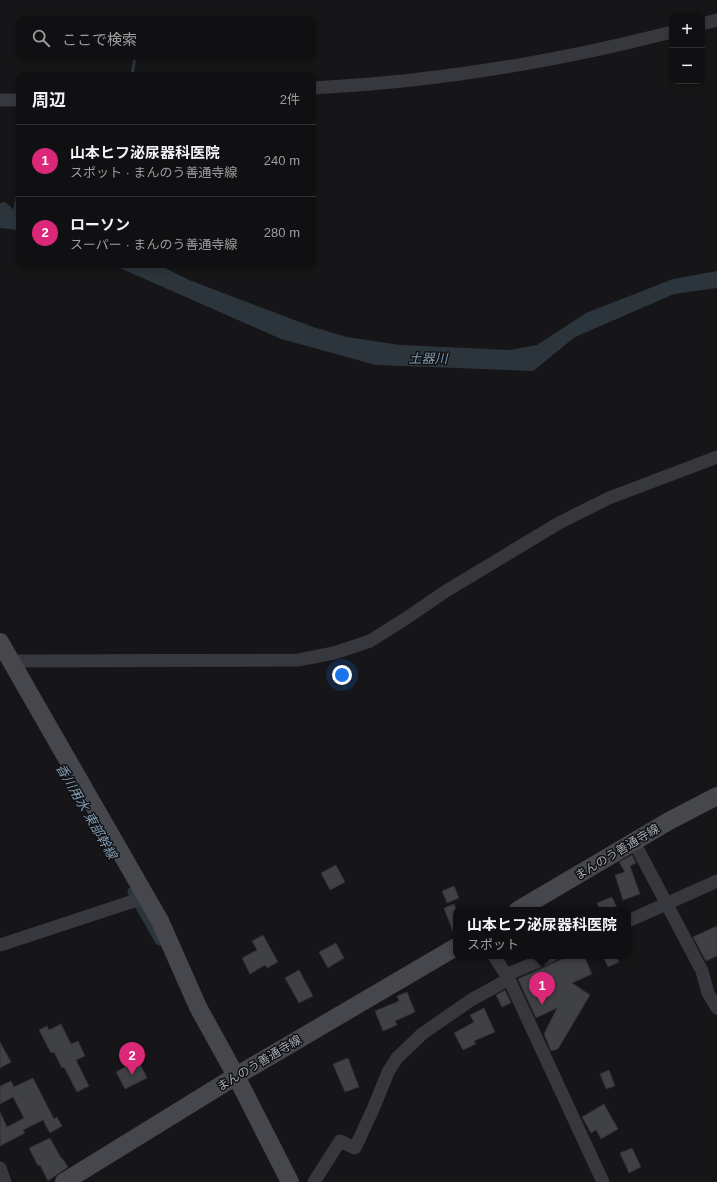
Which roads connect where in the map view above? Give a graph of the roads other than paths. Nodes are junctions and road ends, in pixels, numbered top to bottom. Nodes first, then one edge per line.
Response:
1 (717, 20) edge
2 (705, 23) edge
3 (669, 33) edge
4 (316, 88) edge
5 (0, 100) edge
6 (16, 100) edge
7 (717, 457) edge
8 (0, 642) edge
9 (5, 661) edge
10 (717, 796) edge
11 (634, 842) junction
12 (717, 881) edge
13 (146, 897) junction
14 (667, 905) junction
15 (523, 907) edge
16 (631, 920) edge
17 (0, 945) edge
18 (453, 949) edge
19 (496, 959) edge
20 (545, 959) edge
21 (508, 978) junction
22 (717, 1008) edge
23 (236, 1076) junction
24 (0, 1168) edge
25 (5, 1182) edge
26 (64, 1182) edge
27 (290, 1182) edge
28 (314, 1182) edge
29 (603, 1182) edge

1 - 2 street
3 - 4 street
5 - 6 street
7 - 9 street
8 - 9 main road
9 - 13 main road
10 - 11 main road, まんのう善通寺線
11 - 14 street
11 - 15 main road, まんのう善通寺線
12 - 14 street
13 - 17 street
13 - 23 main road
14 - 16 street
14 - 22 street
18 - 23 main road, まんのう善通寺線
19 - 21 street
20 - 21 street
21 - 28 street
21 - 29 street
23 - 26 main road, まんのう善通寺線
23 - 27 main road
24 - 25 street

